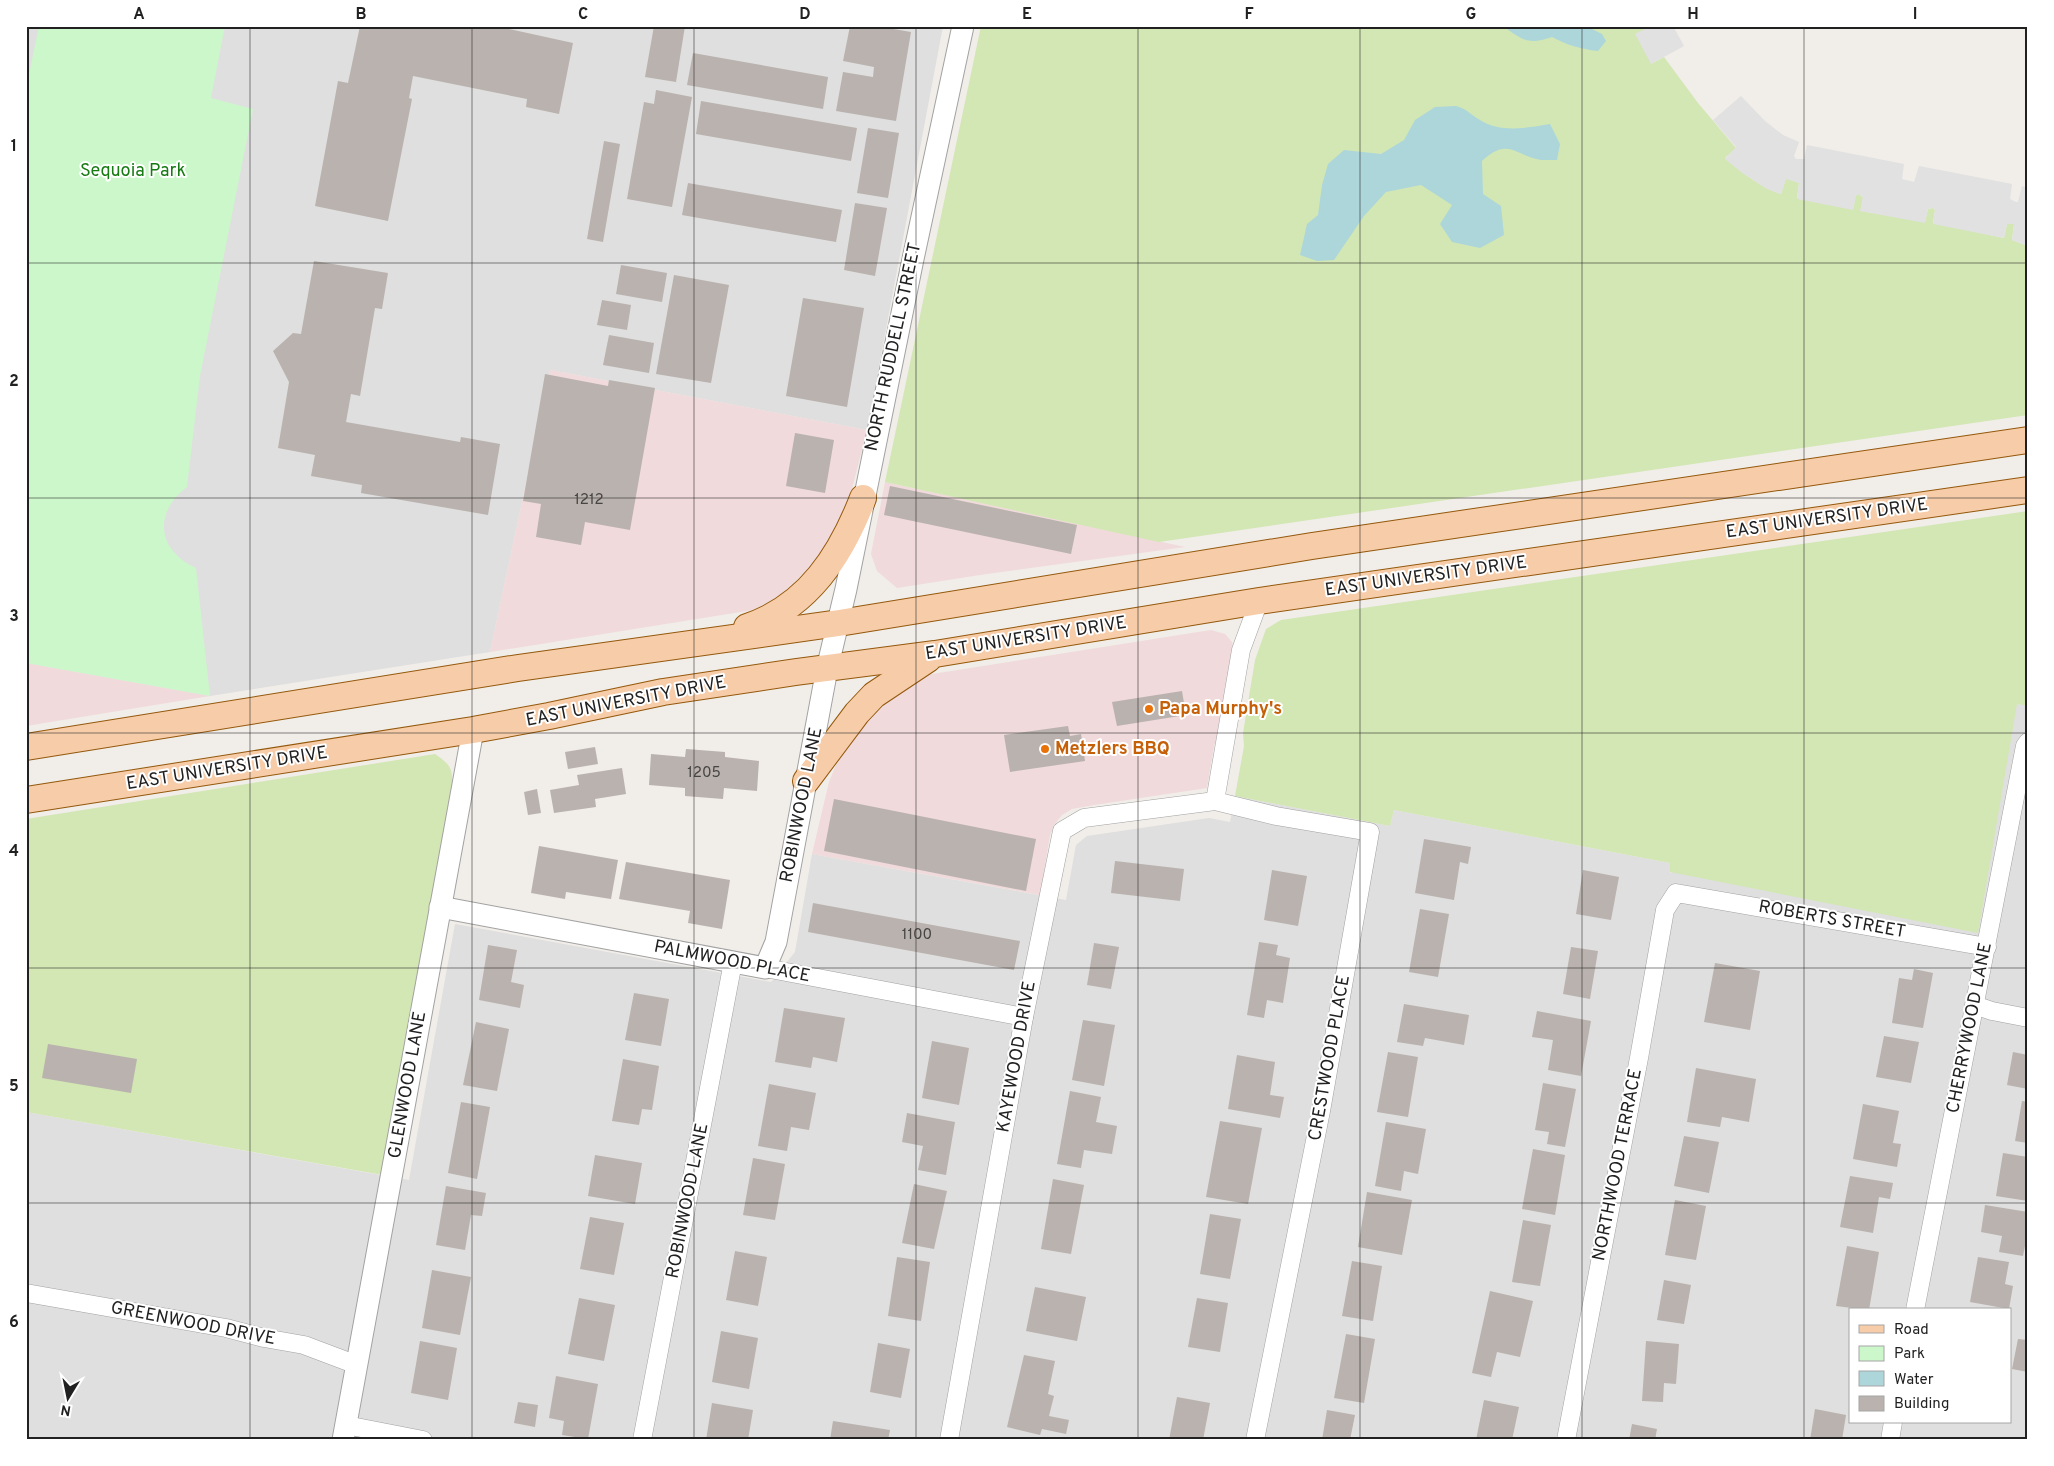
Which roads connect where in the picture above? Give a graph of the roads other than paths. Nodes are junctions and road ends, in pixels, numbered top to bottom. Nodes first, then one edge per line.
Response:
1 (963, 26) edge
2 (2028, 440) edge
3 (2028, 490) edge
4 (863, 498) junction
5 (1259, 601) junction
6 (839, 623) junction
7 (706, 640) junction
8 (935, 654) junction
9 (828, 669) junction
10 (473, 730) junction
11 (2026, 744) edge
12 (26, 747) edge
13 (806, 781) junction
14 (26, 800) edge
15 (1214, 801) junction
16 (1676, 893) joint
17 (440, 907) junction
18 (1986, 948) junction
19 (733, 962) junction
20 (765, 968) junction
21 (1974, 1005) junction
22 (1024, 1016) junction
23 (2028, 1018) edge
24 (26, 1293) edge
25 (1915, 1308) edge
26 (357, 1365) junction
27 (1893, 1424) edge
28 (344, 1432) edge
29 (423, 1440) edge
30 (642, 1440) edge
31 (949, 1440) edge
32 (1256, 1440) edge
33 (1566, 1440) edge
34 (1890, 1440) edge

1 - 4 street, NORTH RUDDELL STREET
2 - 6 main road
3 - 5 main road, EAST UNIVERSITY DRIVE
4 - 6 street, NORTH RUDDELL STREET
4 - 7 main road
5 - 8 main road, EAST UNIVERSITY DRIVE
5 - 15 street
6 - 7 main road
6 - 9 street, NORTH RUDDELL STREET
7 - 12 main road
8 - 9 main road, EAST UNIVERSITY DRIVE
8 - 13 main road
9 - 10 main road, EAST UNIVERSITY DRIVE
9 - 13 street, ROBINWOOD LANE
10 - 14 main road, EAST UNIVERSITY DRIVE
10 - 17 street, GLENWOOD LANE
11 - 18 street, CHERRYWOOD LANE
13 - 20 street, ROBINWOOD LANE
15 - 22 street, KAYEWOOD DRIVE
15 - 32 street, CRESTWOOD PLACE
16 - 18 street, ROBERTS STREET
16 - 33 street, NORTHWOOD TERRACE
17 - 19 street, PALMWOOD PLACE
17 - 26 street, GLENWOOD LANE
18 - 21 street, CHERRYWOOD LANE
19 - 20 street, PALMWOOD PLACE
19 - 30 street, ROBINWOOD LANE
20 - 22 street, PALMWOOD PLACE
21 - 23 street
21 - 25 street, CHERRYWOOD LANE
22 - 31 street, KAYEWOOD DRIVE
24 - 26 street, GREENWOOD DRIVE
26 - 28 street, GLENWOOD LANE
27 - 34 street
28 - 29 street

